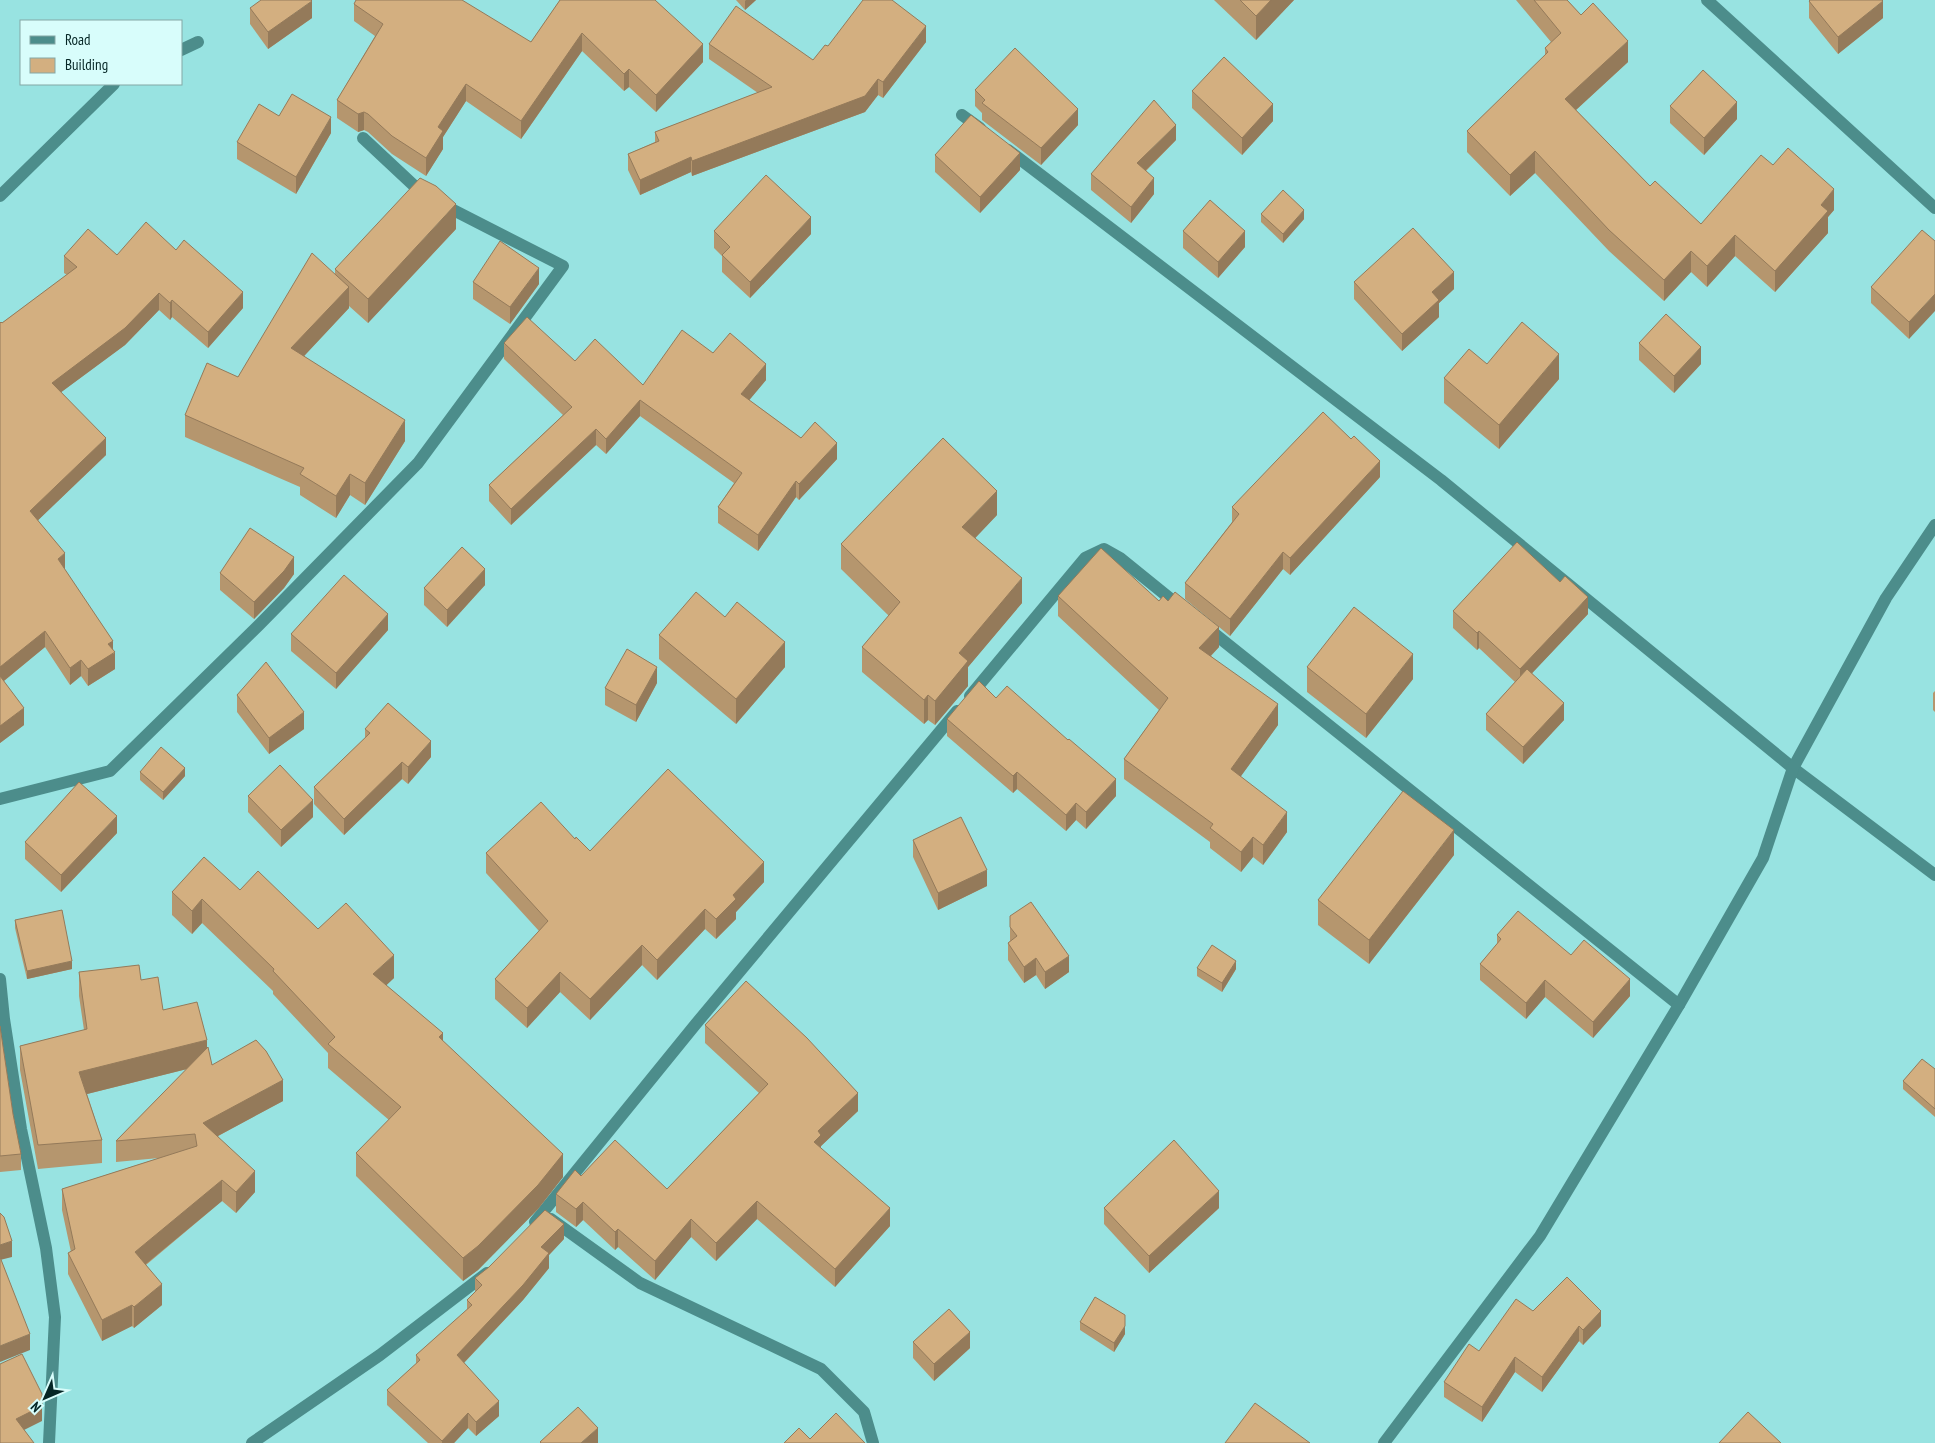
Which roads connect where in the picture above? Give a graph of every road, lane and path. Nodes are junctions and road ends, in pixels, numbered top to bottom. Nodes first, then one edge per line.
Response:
1 (1707, 0) edge
2 (198, 42) dead end
3 (182, 50) edge
4 (113, 85) edge
5 (962, 115) dead end
6 (363, 138) dead end
7 (0, 196) edge
8 (1935, 208) edge
9 (1935, 526) edge
10 (1793, 768) junction
11 (0, 799) edge
12 (1935, 875) edge
13 (0, 979) edge
14 (1680, 1005) junction
15 (544, 1214) junction
16 (524, 1235) edge
17 (496, 1262) edge
18 (49, 1443) edge
19 (252, 1443) edge
20 (873, 1443) edge
21 (1384, 1443) edge

1 - 8 street
2 - 3 street
4 - 7 street
5 - 10 street
6 - 11 street
9 - 10 street
10 - 12 street
10 - 14 street
13 - 18 street
14 - 15 street
14 - 21 street
15 - 16 street
15 - 20 street
17 - 19 street

